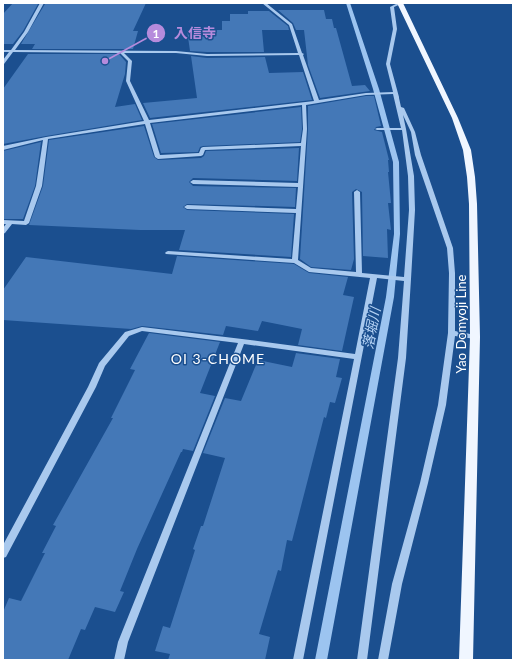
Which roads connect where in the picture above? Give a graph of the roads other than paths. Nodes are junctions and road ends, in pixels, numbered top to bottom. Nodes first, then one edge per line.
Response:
1 (42, 3) edge
2 (264, 3) edge
3 (400, 3) edge
4 (3, 51) edge
5 (13, 51) junction
6 (122, 52) junction
7 (302, 54) junction
8 (3, 63) edge
9 (395, 94) junction
10 (317, 102) junction
11 (304, 104) junction
12 (147, 122) junction
13 (377, 129) dead end
14 (400, 129) junction
15 (46, 138) junction
16 (304, 144) junction
17 (3, 148) edge
18 (193, 182) dead end
19 (301, 185) junction
20 (357, 192) dead end
21 (187, 207) dead end
22 (299, 211) junction
23 (3, 222) edge
24 (10, 223) junction
25 (3, 232) edge
26 (168, 253) dead end
27 (295, 261) junction
28 (359, 275) junction
29 (377, 276) junction
30 (404, 279) junction
31 (452, 333) junction
32 (475, 336) junction
33 (242, 341) junction
34 (358, 357) junction
35 (3, 554) edge
36 (119, 660) edge
37 (298, 660) edge
38 (362, 660) edge
39 (383, 660) edge
40 (466, 660) edge

1 - 5 street
2 - 7 street
3 - 9 street
3 - 32 main road, Yao Domyoji Line
4 - 5 street
5 - 6 street
5 - 8 street
6 - 7 street
6 - 12 street
7 - 10 street
9 - 10 street
9 - 14 street
9 - 31 street
10 - 11 street
11 - 12 street
11 - 16 street
12 - 15 street
12 - 16 street
13 - 14 street
14 - 30 street
15 - 17 street
15 - 24 street
16 - 19 street
18 - 19 street
19 - 22 street
20 - 28 street
21 - 22 street
22 - 27 street
23 - 24 street
24 - 25 street
26 - 27 street
27 - 28 street
28 - 29 street
29 - 30 street
29 - 34 street
30 - 38 street
31 - 32 street
31 - 39 street
32 - 40 main road, Yao Domyoji Line
33 - 34 street
33 - 35 street
33 - 36 street
34 - 37 street

